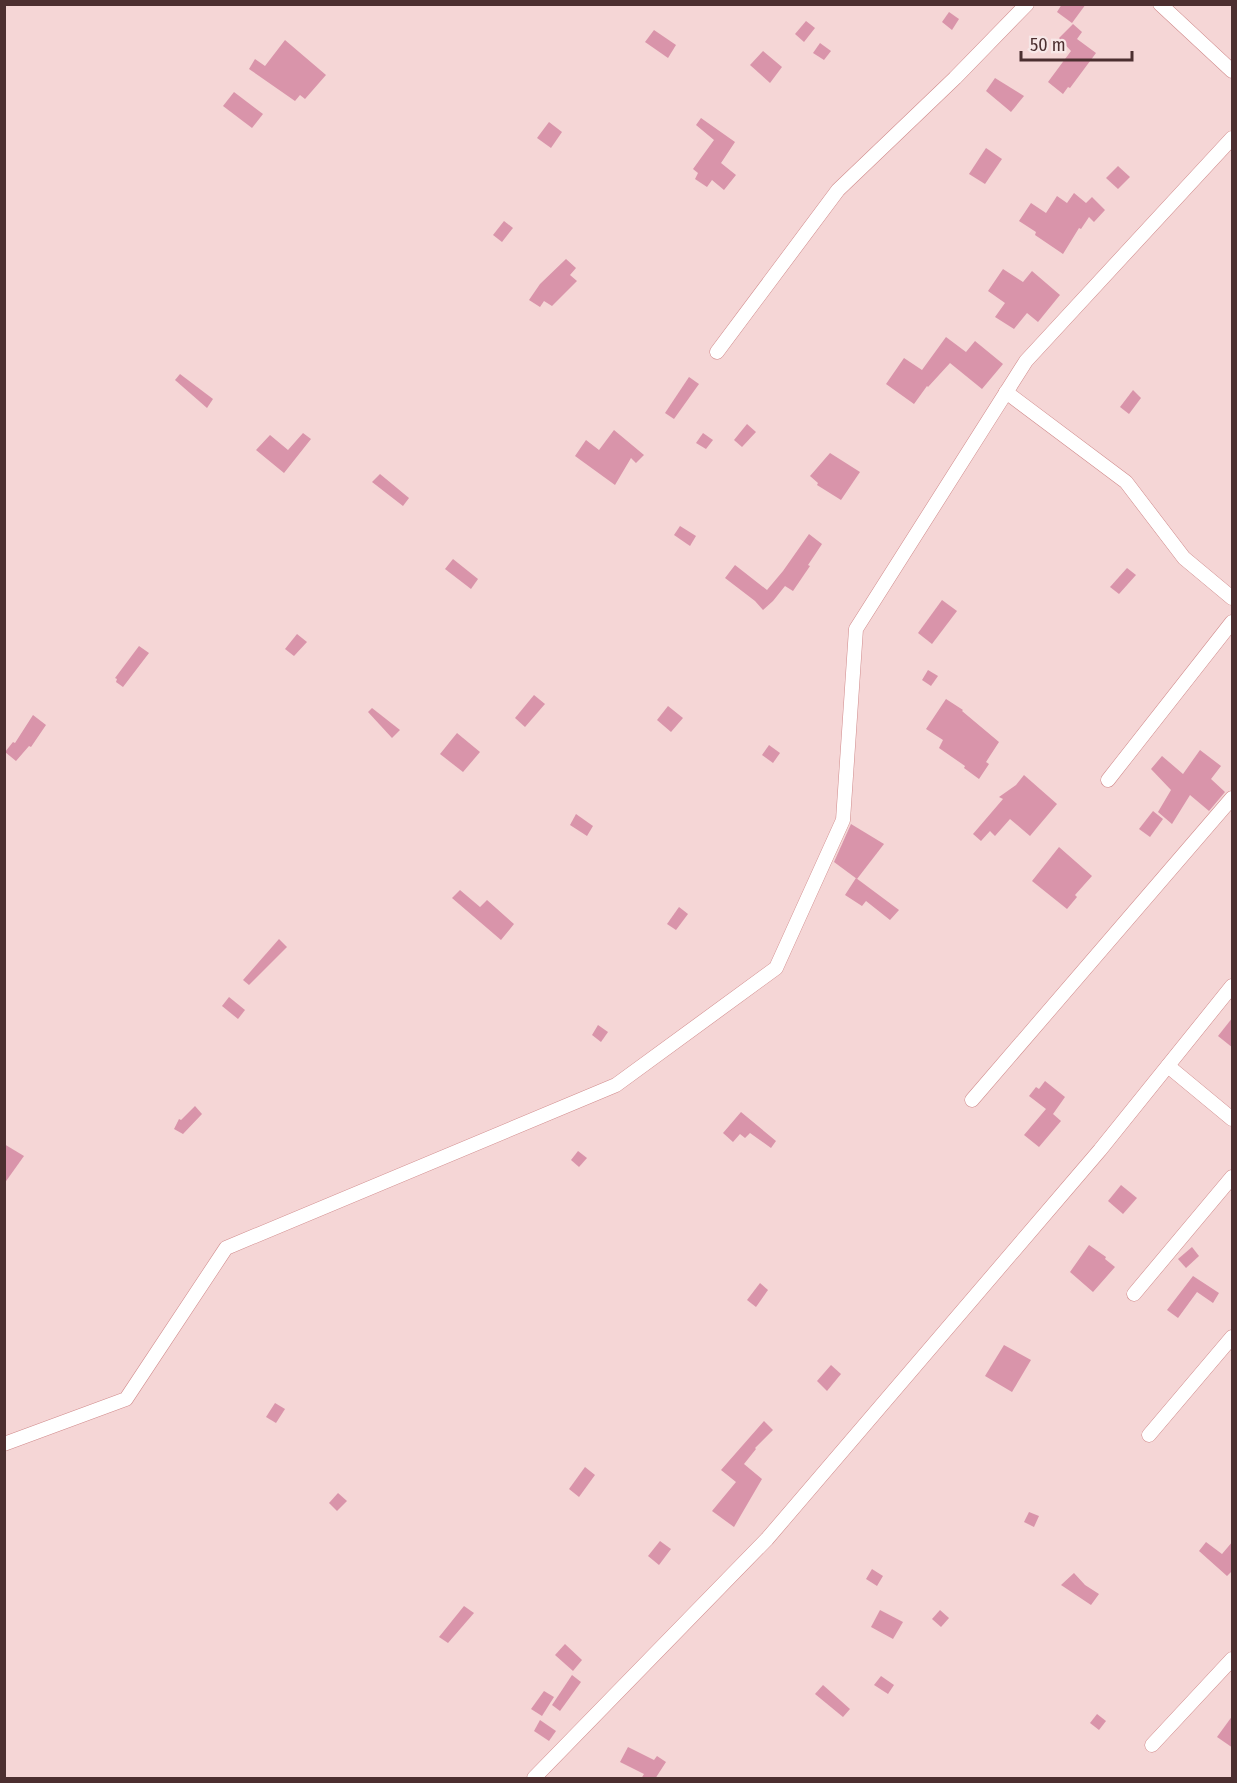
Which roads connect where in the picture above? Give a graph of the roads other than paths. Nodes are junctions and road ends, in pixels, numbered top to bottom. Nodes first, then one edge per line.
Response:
1 (1027, 4) edge
2 (1160, 4) edge
3 (1233, 71) edge
4 (1233, 138) edge
5 (717, 351) dead end
6 (1006, 392) junction
7 (1233, 598) edge
8 (1233, 622) edge
9 (1108, 780) dead end
10 (1233, 798) edge
11 (1233, 986) edge
12 (1168, 1066) junction
13 (972, 1100) dead end
14 (1233, 1119) edge
15 (1233, 1177) edge
16 (1134, 1294) dead end
17 (1233, 1337) edge
18 (1149, 1435) dead end
19 (4, 1444) edge
20 (1233, 1659) edge
21 (1152, 1745) dead end
22 (534, 1779) edge

1 - 5 street
2 - 3 street
4 - 6 street
6 - 7 street
6 - 19 street
8 - 9 street
10 - 13 street
11 - 12 street
12 - 14 street
12 - 22 street
15 - 16 street
17 - 18 street
20 - 21 street

